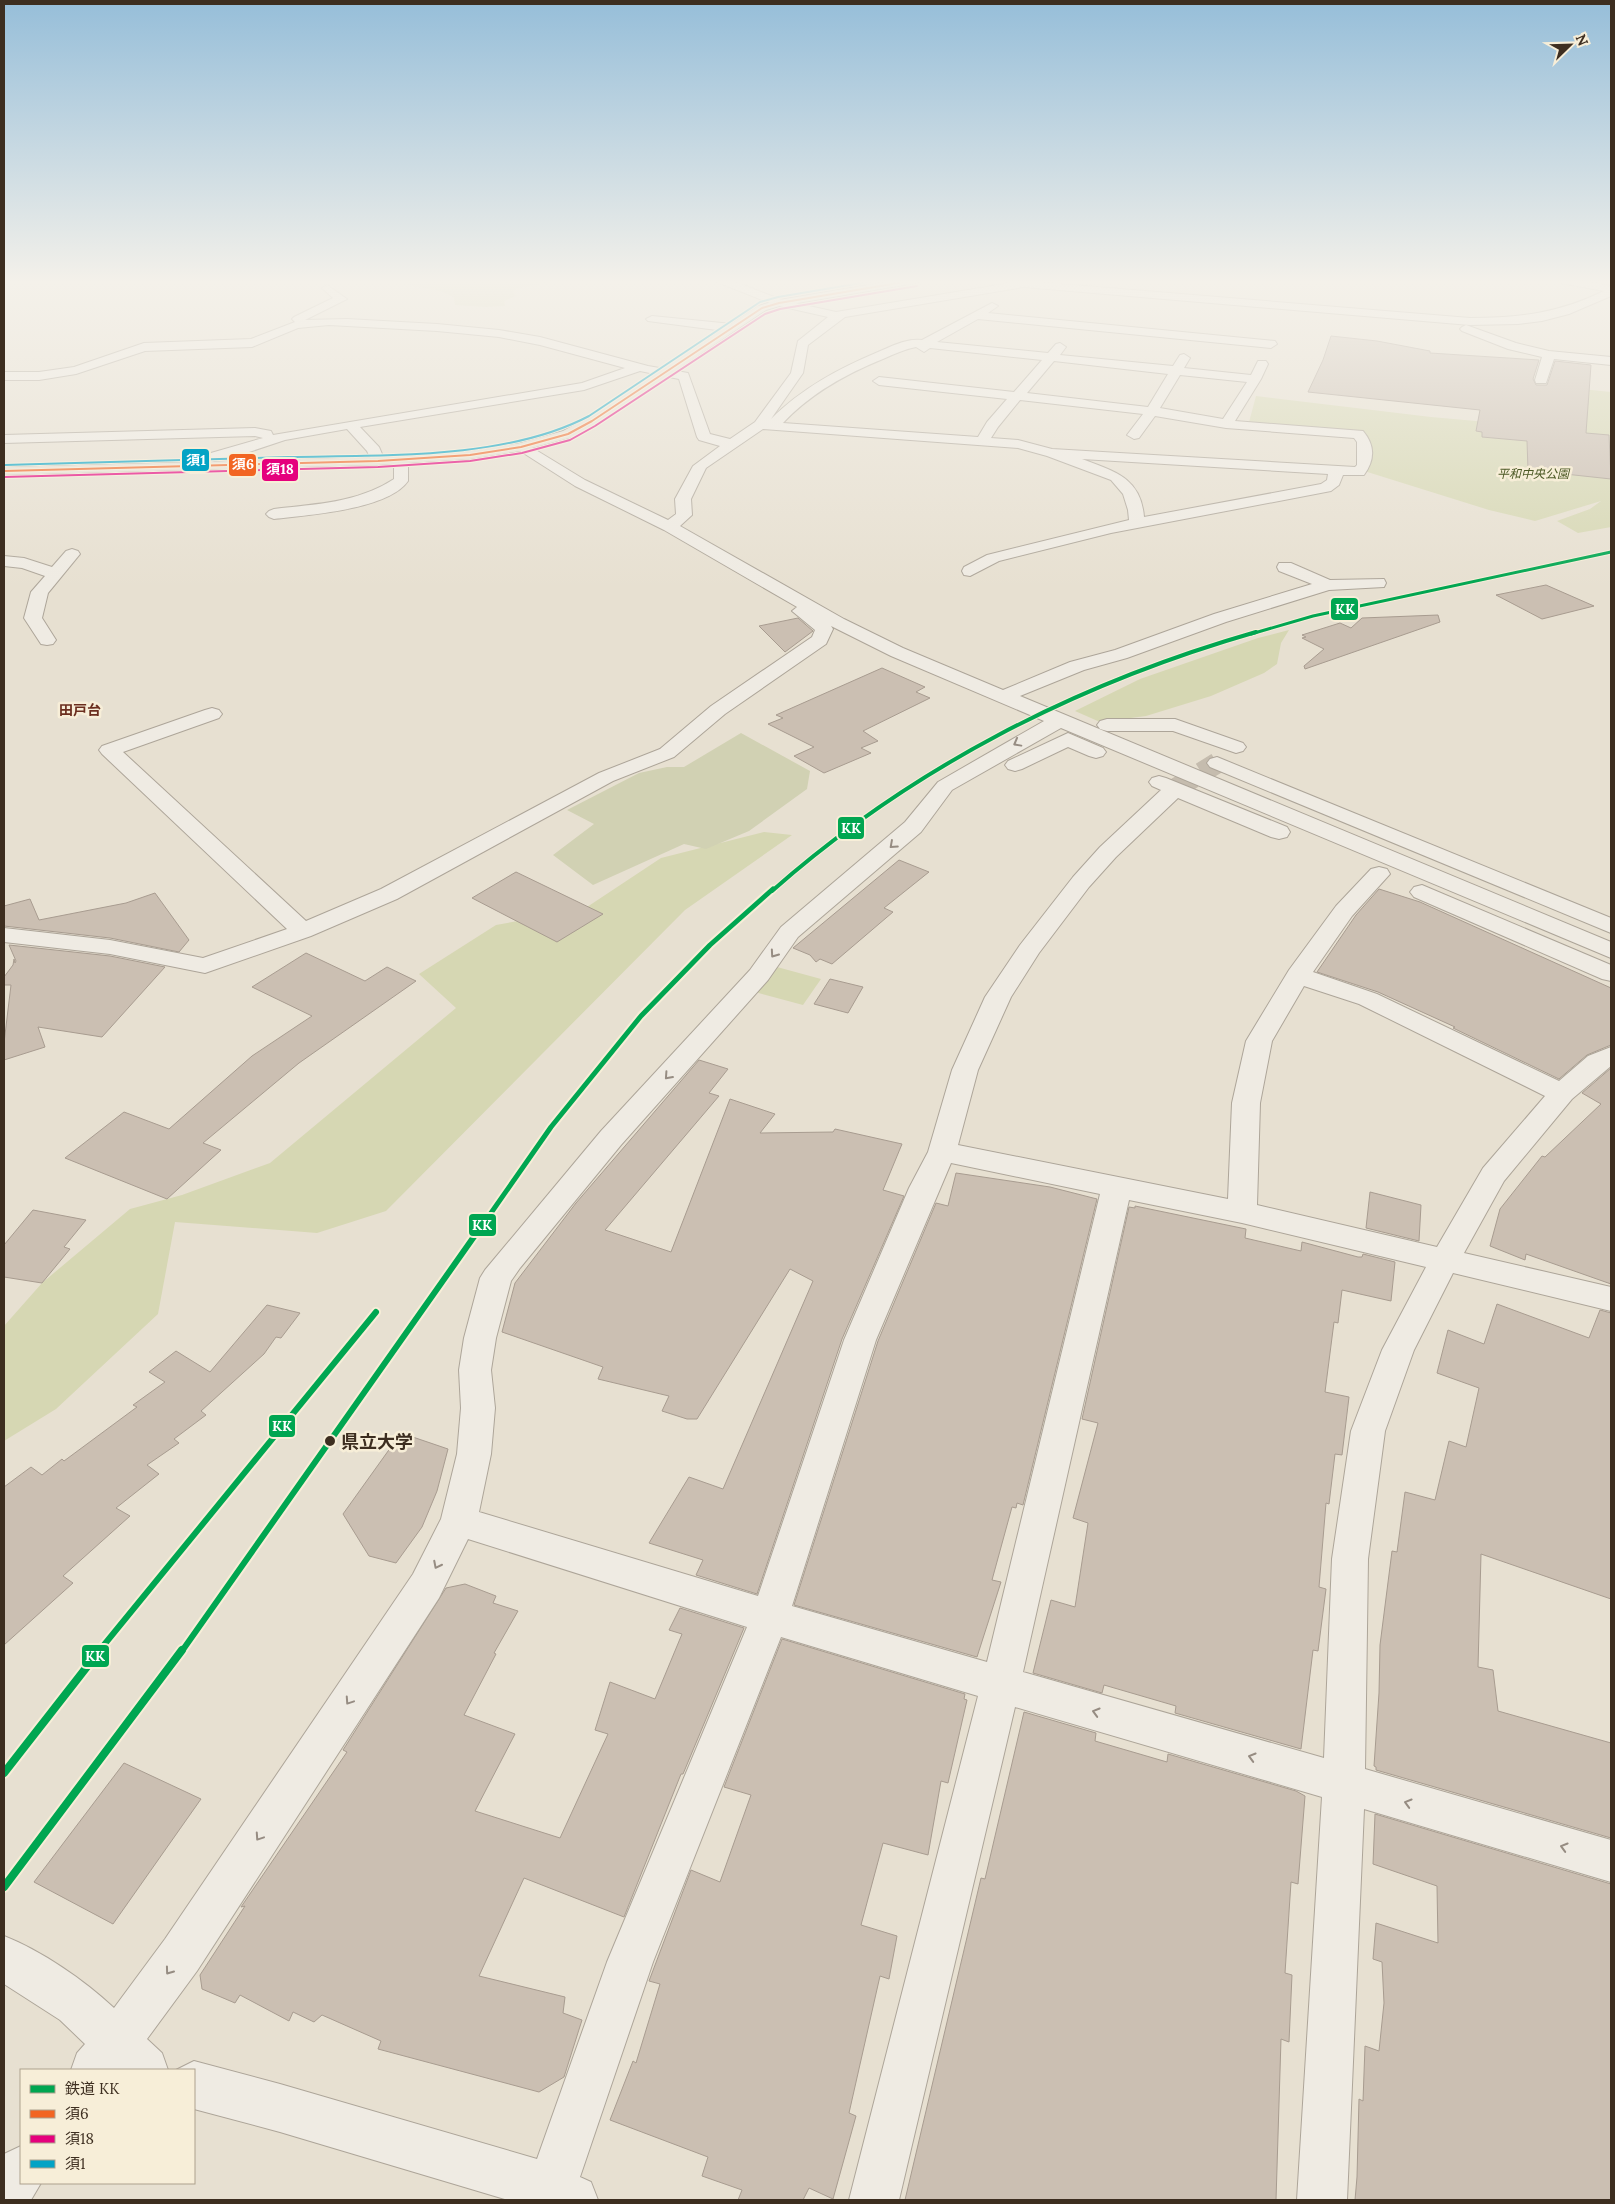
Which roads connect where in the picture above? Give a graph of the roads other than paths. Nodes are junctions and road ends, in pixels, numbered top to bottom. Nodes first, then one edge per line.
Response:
1 (593, 383) edge
2 (648, 383) edge
3 (686, 383) edge
4 (791, 383) edge
5 (824, 383) edge
6 (895, 383) edge
7 (1031, 383) edge
8 (1168, 383) edge
9 (1253, 383) edge
10 (1019, 397) junction
11 (1152, 411) junction
12 (1226, 424) junction
13 (350, 425) junction
14 (767, 425) junction
15 (1134, 435) dead end
16 (282, 436) junction
17 (4, 438) edge
18 (983, 440) junction
19 (731, 444) junction
20 (521, 447) junction
21 (1052, 453) junction
22 (401, 460) junction
23 (378, 462) junction
24 (188, 467) junction
25 (4, 471) edge
26 (1336, 471) junction
27 (274, 514) dead end
28 (1137, 524) junction
29 (665, 529) junction
30 (72, 554) dead end
31 (4, 562) edge
32 (1285, 567) dead end
33 (970, 571) dead end
34 (55, 574) junction
35 (1378, 583) dead end
36 (1328, 585) junction
37 (46, 640) dead end
38 (1004, 696) junction
39 (212, 714) dead end
40 (1060, 720) junction
41 (1107, 725) dead end
42 (1236, 747) dead end
43 (1217, 763) dead end
44 (1175, 789) junction
45 (934, 799) junction
46 (1379, 874) junction
47 (1611, 926) edge
48 (303, 931) junction
49 (4, 935) edge
50 (1611, 951) edge
51 (1611, 974) edge
52 (1298, 975) junction
53 (1611, 1054) edge
54 (1562, 1093) junction
55 (942, 1152) junction
56 (1117, 1186) junction
57 (1242, 1212) junction
58 (1445, 1259) junction
59 (1611, 1299) edge
60 (459, 1521) junction
61 (770, 1617) junction
62 (1001, 1684) junction
63 (1344, 1784) junction
64 (1611, 1861) edge
65 (4, 1958) edge
66 (119, 2061) edge
67 (195, 2085) edge
68 (20, 2173) edge
69 (557, 2196) edge
70 (4, 2198) edge
71 (874, 2200) edge
72 (1322, 2200) edge

1 - 13 street
2 - 20 main road
3 - 19 street
4 - 14 street
5 - 14 street
6 - 10 street
7 - 10 street
8 - 11 street
9 - 12 street
10 - 11 street
10 - 18 street
11 - 12 street
11 - 15 street
12 - 26 street
13 - 16 street
13 - 23 street
14 - 18 street
14 - 19 street
16 - 17 street
16 - 24 street
18 - 21 street
19 - 29 street
20 - 22 main road
20 - 29 street
21 - 26 street
21 - 28 street
22 - 23 main road
22 - 27 street
23 - 24 main road
24 - 25 main road
26 - 28 street
28 - 33 street
29 - 38 street
29 - 48 street
30 - 34 street
31 - 34 street
32 - 36 street
34 - 37 street
35 - 36 street
36 - 38 street
38 - 40 street
39 - 48 street
40 -> 45 street
40 - 50 street
41 - 42 street
43 - 47 street
44 - 45 street
44 - 46 street
44 - 55 street
45 -> 60 street
46 - 51 street
46 - 52 street
48 - 49 street
52 - 54 street
52 - 57 street
53 - 54 street
54 - 58 street
55 - 56 street
55 - 61 street
56 - 57 street
56 - 62 street
57 - 58 street
58 - 59 street
58 - 63 street
60 - 61 street
60 -> 66 street
61 - 62 street
61 - 69 street
63 -> 62 street
62 - 71 street
64 -> 63 street
63 - 72 street
65 - 66 street
67 - 69 street
68 - 70 street

